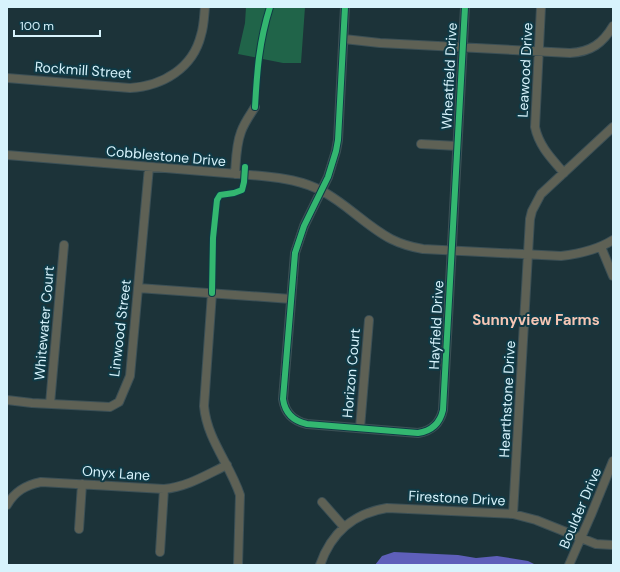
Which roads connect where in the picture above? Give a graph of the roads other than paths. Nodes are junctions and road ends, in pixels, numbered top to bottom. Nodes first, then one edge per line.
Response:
1 (205, 7) edge
2 (345, 7) edge
3 (464, 7) edge
4 (541, 7) edge
5 (613, 26) edge
6 (344, 40) junction
7 (462, 47) junction
8 (539, 52) junction
9 (7, 78) edge
10 (255, 107) dead end
11 (613, 127) edge
12 (422, 144) dead end
13 (458, 146) junction
14 (7, 156) edge
15 (149, 167) junction
16 (564, 172) junction
17 (235, 174) junction
18 (322, 191) junction
19 (613, 240) edge
20 (64, 245) dead end
21 (601, 247) junction
22 (452, 251) junction
23 (528, 254) junction
24 (613, 276) edge
25 (138, 288) junction
26 (212, 293) junction
27 (291, 299) junction
28 (369, 320) dead end
29 (7, 400) edge
30 (50, 404) junction
31 (360, 428) junction
32 (613, 460) edge
33 (227, 464) junction
34 (82, 484) junction
35 (164, 489) junction
36 (8, 499) edge
37 (322, 502) dead end
38 (513, 514) junction
39 (344, 527) junction
40 (79, 529) dead end
41 (581, 539) junction
42 (613, 545) edge
43 (160, 552) dead end
44 (238, 565) edge
45 (320, 565) edge
46 (569, 565) edge

1 - 9 street, Rockmill Street
2 - 6 street, Hayfield Drive
3 - 7 street, Wheatfield Drive
4 - 8 street, Leawood Drive
5 - 8 street
6 - 7 street
6 - 18 street, Hayfield Drive
7 - 8 street
7 - 13 street, Wheatfield Drive
8 - 16 street, Leawood Drive
10 - 17 street
11 - 16 street, Hearthstone Drive
12 - 13 street
13 - 22 street, Hayfield Drive
14 - 15 street, Cobblestone Drive
15 - 17 street, Cobblestone Drive
15 - 25 street, Linwood Street
16 - 23 street, Hearthstone Drive
17 - 18 street, Cobblestone Drive
18 - 22 street, Cobblestone Drive
18 - 27 street, Hayfield Drive
19 - 21 street, Cobblestone Drive
20 - 30 street, Whitewater Court
21 - 23 street, Cobblestone Drive
21 - 24 street
22 - 23 street, Cobblestone Drive
22 - 31 street, Hayfield Drive
23 - 38 street, Hearthstone Drive
25 - 26 street
25 - 30 street, Linwood Street
26 - 27 street
26 - 33 street
27 - 31 street, Hayfield Drive
28 - 31 street, Horizon Court
29 - 30 street, Linwood Street
32 - 41 street, Boulder Drive
33 - 35 street, Onyx Lane
33 - 44 street
34 - 35 street, Onyx Lane
34 - 36 street, Onyx Lane
34 - 40 street
35 - 43 street
37 - 39 street
38 - 39 street, Firestone Drive
38 - 41 street, Firestone Drive
39 - 45 street, Firestone Drive
41 - 42 street, Firestone Drive
41 - 46 street, Boulder Drive

